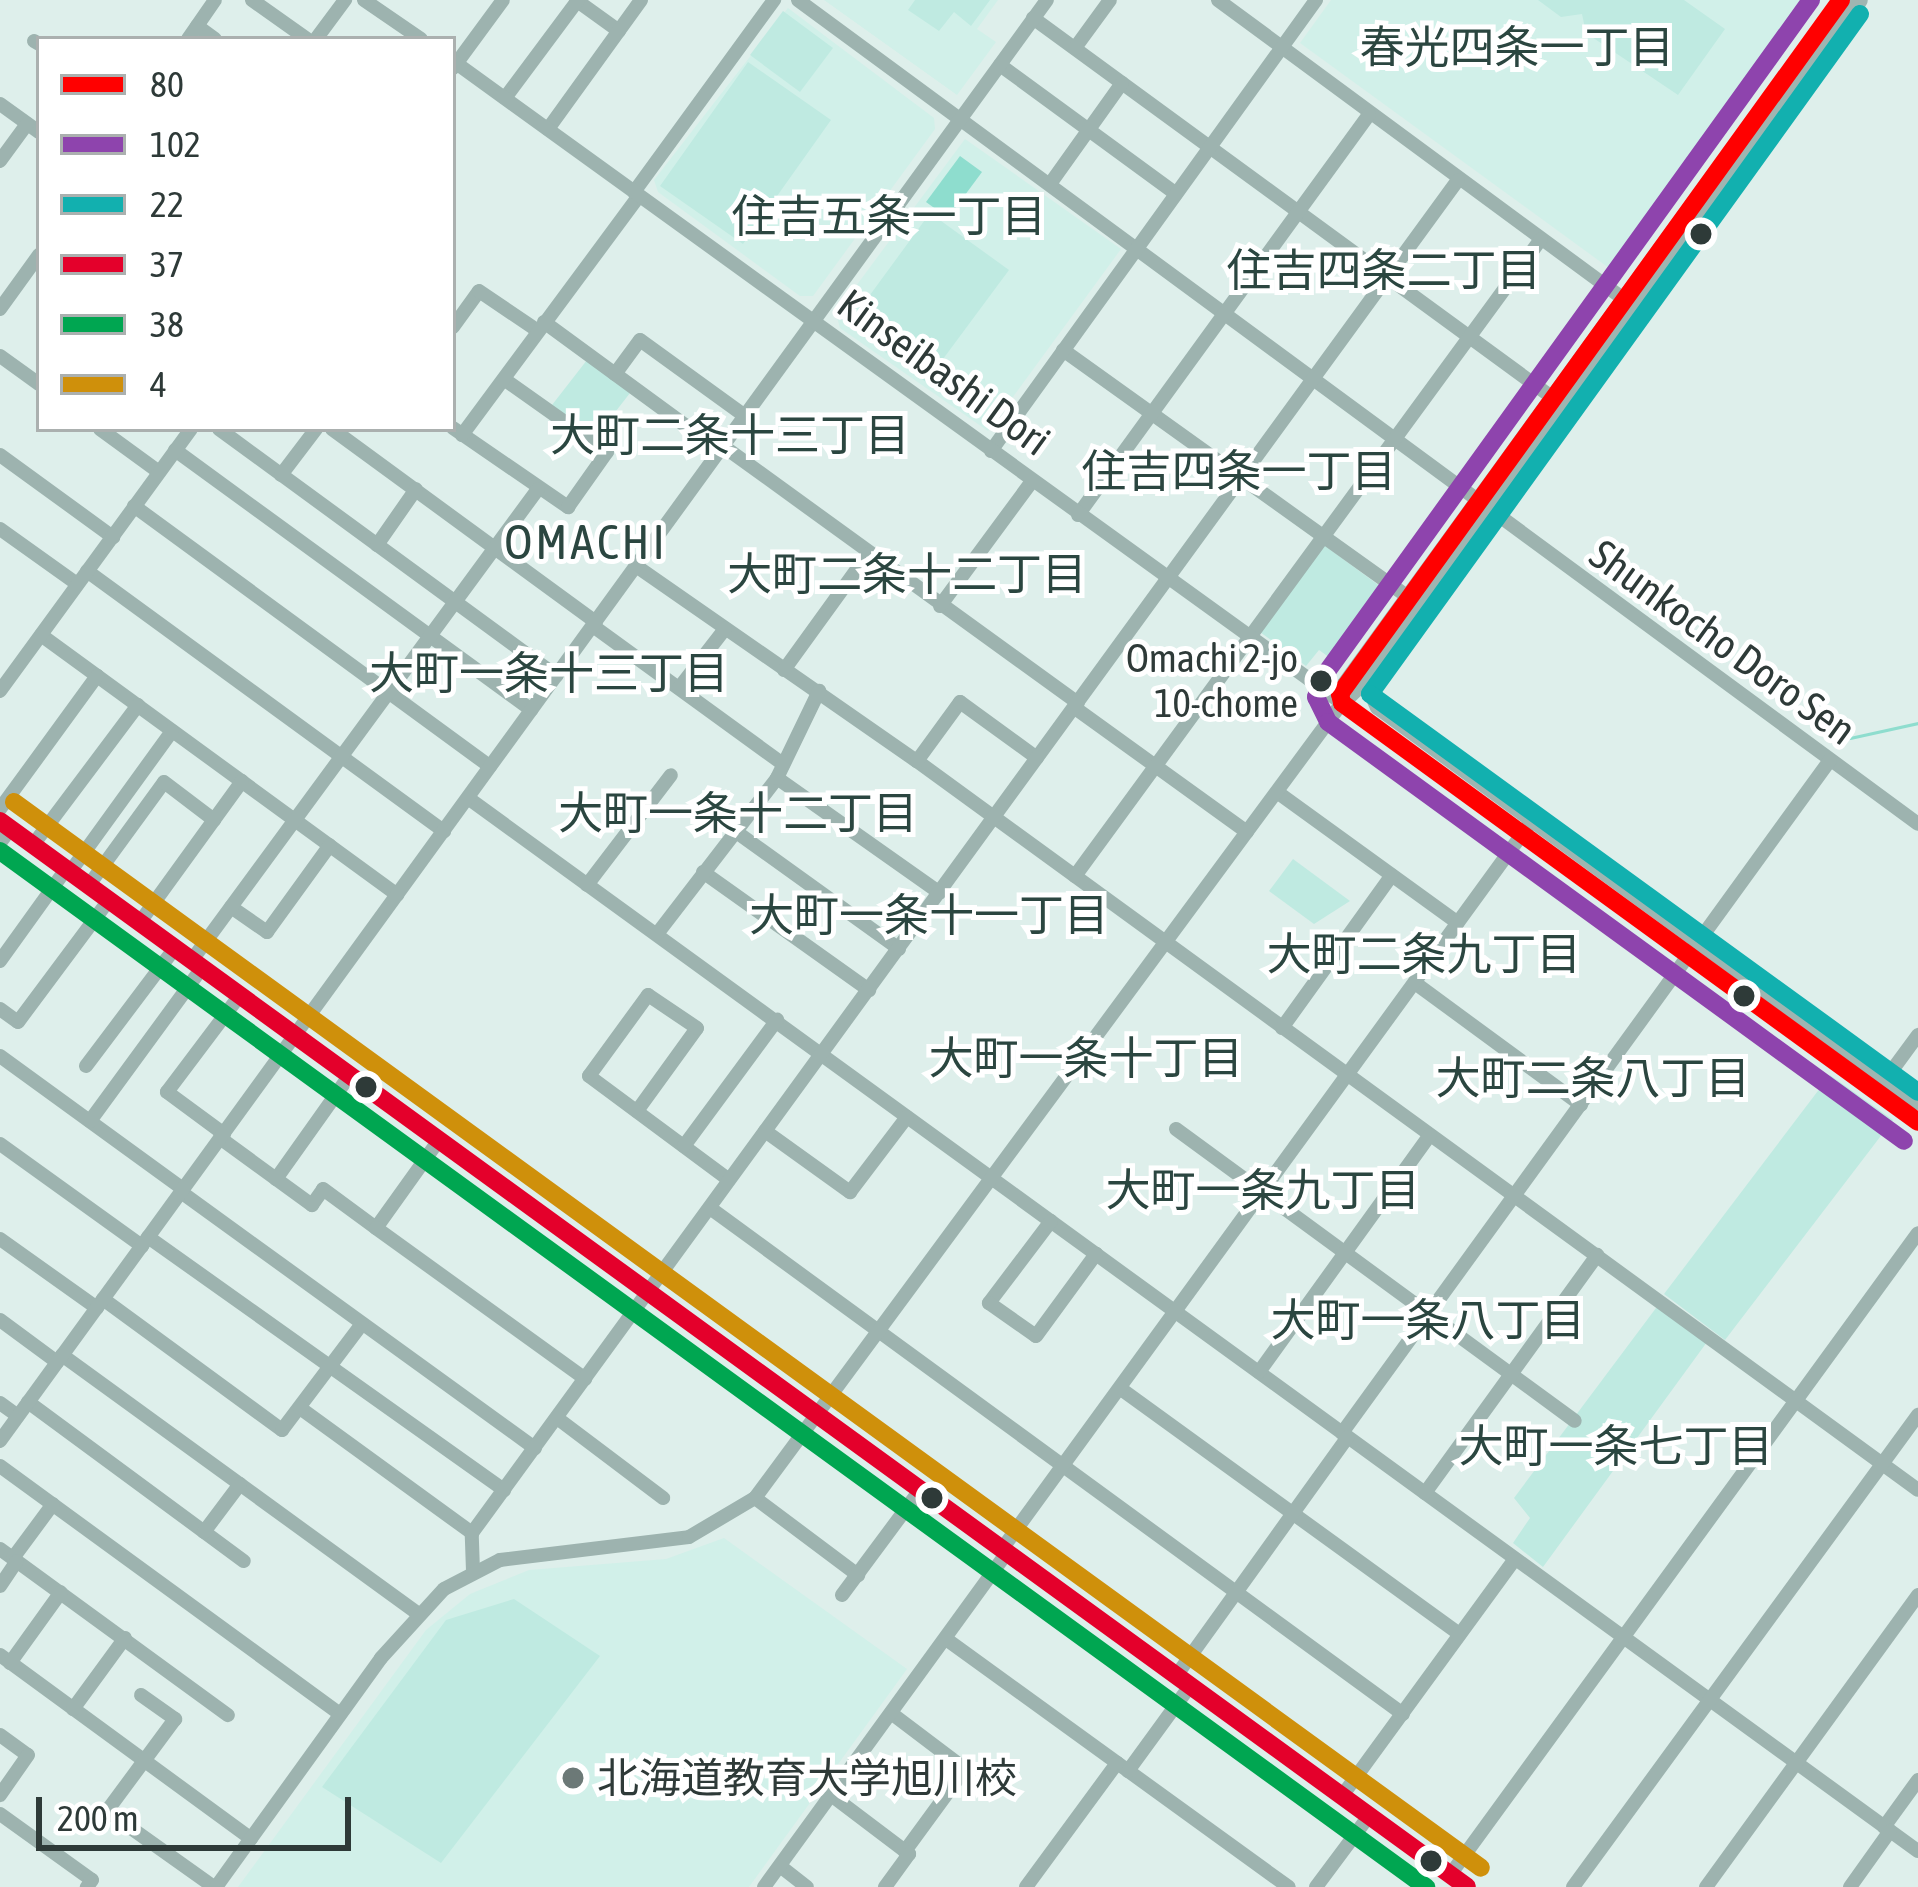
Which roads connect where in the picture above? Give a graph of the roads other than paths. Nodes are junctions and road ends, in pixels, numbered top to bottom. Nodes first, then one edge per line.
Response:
1 (215, 0) edge
2 (252, 0) edge
3 (345, 0) edge
4 (364, 0) edge
5 (502, 0) edge
6 (577, 0) edge
7 (641, 0) edge
8 (774, 0) edge
9 (798, 0) edge
10 (1047, 0) edge
11 (1110, 0) edge
12 (1218, 0) edge
13 (1316, 0) edge
14 (1841, 0) edge
15 (1860, 0) edge
16 (1034, 18) junction
17 (619, 31) junction
18 (193, 33) edge
19 (307, 36) edge
20 (315, 36) edge
21 (417, 36) edge
22 (1281, 47) junction
23 (1075, 48) junction
24 (456, 61) edge
25 (1000, 64) junction
26 (456, 65) edge
27 (1122, 83) junction
28 (506, 98) junction
29 (0, 104) edge
30 (1370, 115) junction
31 (961, 119) junction
32 (33, 128) edge
33 (548, 129) junction
34 (1089, 130) junction
35 (1210, 148) junction
36 (0, 161) edge
37 (1458, 180) junction
38 (1050, 184) junction
39 (1176, 194) junction
40 (637, 195) junction
41 (1299, 211) junction
42 (1541, 239) junction
43 (1137, 247) junction
44 (36, 263) edge
45 (1387, 276) junction
46 (1630, 304) junction
47 (0, 309) edge
48 (1226, 312) junction
49 (814, 322) junction
50 (456, 323) edge
51 (541, 327) junction
52 (1470, 335) junction
53 (1063, 350) junction
54 (0, 356) edge
55 (615, 374) junction
56 (1313, 376) junction
57 (504, 379) junction
58 (36, 382) edge
59 (1560, 402) junction
60 (1153, 412) junction
61 (745, 416) junction
62 (104, 432) edge
63 (188, 432) edge
64 (223, 432) edge
65 (314, 432) edge
66 (336, 432) edge
67 (458, 432) edge
68 (1397, 437) junction
69 (722, 449) junction
70 (175, 450) junction
71 (991, 451) junction
72 (0, 455) edge
73 (159, 472) junction
74 (281, 476) junction
75 (1240, 478) junction
76 (1033, 481) junction
77 (416, 489) junction
78 (538, 489) junction
79 (134, 506) junction
80 (1484, 506) junction
81 (1078, 515) junction
82 (0, 529) edge
83 (112, 537) junction
84 (1322, 538) junction
85 (377, 545) junction
86 (495, 548) junction
87 (868, 554) junction
88 (636, 566) junction
89 (82, 578) junction
90 (1167, 578) junction
91 (1415, 602) junction
92 (455, 603) junction
93 (940, 606) junction
94 (594, 624) junction
95 (725, 628) junction
96 (40, 635) junction
97 (431, 636) junction
98 (1249, 638) junction
99 (784, 670) junction
100 (1374, 672) junction
101 (97, 676) junction
102 (556, 676) junction
103 (679, 688) junction
104 (0, 691) edge
105 (819, 691) junction
106 (388, 693) junction
107 (1342, 703) junction
108 (137, 705) junction
109 (1077, 706) junction
110 (1378, 707) junction
111 (531, 710) junction
112 (172, 731) junction
113 (341, 756) junction
114 (1037, 758) junction
115 (916, 760) junction
116 (1830, 760) junction
117 (490, 767) junction
118 (1155, 767) junction
119 (780, 771) junction
120 (671, 775) dead end
121 (242, 782) junction
122 (1277, 792) junction
123 (468, 798) junction
124 (0, 809) edge
125 (994, 819) junction
126 (214, 820) junction
127 (294, 820) junction
128 (1918, 824) edge
129 (1528, 827) junction
130 (4, 831) edge
131 (444, 831) junction
132 (735, 831) junction
133 (1247, 832) junction
134 (33, 845) junction
135 (330, 845) junction
136 (68, 870) junction
137 (703, 872) junction
138 (1392, 875) junction
139 (1075, 876) junction
140 (88, 885) junction
141 (587, 885) junction
142 (940, 893) junction
143 (398, 895) junction
144 (109, 900) junction
145 (231, 907) junction
146 (140, 922) junction
147 (1458, 923) junction
148 (657, 934) junction
149 (1166, 944) junction
150 (175, 948) junction
151 (898, 949) junction
152 (1693, 950) junction
153 (0, 961) edge
154 (197, 964) junction
155 (1415, 982) junction
156 (869, 990) junction
157 (240, 995) junction
158 (0, 1010) edge
159 (777, 1020) junction
160 (1282, 1028) junction
161 (1918, 1034) edge
162 (295, 1035) junction
163 (822, 1053) junction
164 (0, 1056) edge
165 (86, 1066) dead end
166 (350, 1076) junction
167 (1347, 1076) junction
168 (1881, 1086) junction
169 (1918, 1102) edge
170 (1580, 1105) junction
171 (637, 1112) junction
172 (907, 1117) junction
173 (90, 1121) junction
174 (1918, 1122) edge
175 (1176, 1129) dead end
176 (765, 1131) junction
177 (1430, 1135) junction
178 (222, 1136) junction
179 (439, 1140) junction
180 (0, 1144) edge
181 (684, 1147) junction
182 (276, 1179) junction
183 (993, 1179) junction
184 (729, 1180) junction
185 (182, 1191) junction
186 (1262, 1194) junction
187 (1513, 1196) junction
188 (710, 1208) junction
189 (1051, 1221) junction
190 (376, 1228) junction
191 (1918, 1233) edge
192 (0, 1239) edge
193 (145, 1241) junction
194 (1096, 1254) junction
195 (1344, 1255) junction
196 (1597, 1256) junction
197 (648, 1292) junction
198 (100, 1303) junction
199 (1177, 1312) junction
200 (1428, 1314) junction
201 (0, 1320) edge
202 (362, 1324) junction
203 (881, 1330) junction
204 (60, 1358) junction
205 (330, 1366) junction
206 (1259, 1372) junction
207 (1511, 1374) junction
208 (585, 1379) junction
209 (1120, 1389) junction
210 (28, 1402) junction
211 (1797, 1402) junction
212 (0, 1403) edge
213 (300, 1408) junction
214 (1918, 1415) edge
215 (18, 1416) junction
216 (819, 1416) junction
217 (556, 1418) junction
218 (1574, 1421) dead end
219 (1346, 1435) junction
220 (0, 1441) edge
221 (535, 1448) junction
222 (1066, 1464) junction
223 (1882, 1465) junction
224 (0, 1466) edge
225 (240, 1484) junction
226 (504, 1490) junction
227 (920, 1490) junction
228 (1918, 1490) edge
229 (1425, 1493) junction
230 (663, 1498) dead end
231 (755, 1498) junction
232 (53, 1504) junction
233 (1294, 1514) junction
234 (204, 1532) junction
235 (472, 1533) junction
236 (1005, 1551) junction
237 (10, 1556) edge
238 (1515, 1558) junction
239 (244, 1562) dead end
240 (473, 1570) junction
241 (858, 1575) junction
242 (0, 1586) edge
243 (61, 1592) junction
244 (1237, 1592) junction
245 (842, 1595) dead end
246 (1918, 1595) edge
247 (417, 1612) junction
248 (1460, 1634) junction
249 (125, 1638) junction
250 (1624, 1638) junction
251 (946, 1639) junction
252 (5, 1659) edge
253 (1183, 1681) junction
254 (141, 1695) dead end
255 (1710, 1700) junction
256 (73, 1709) junction
257 (891, 1713) junction
258 (340, 1714) junction
259 (1403, 1714) junction
260 (229, 1715) dead end
261 (0, 1735) edge
262 (145, 1760) junction
263 (1796, 1762) junction
264 (1122, 1767) junction
265 (1918, 1780) edge
266 (0, 1795) edge
267 (831, 1796) junction
268 (1342, 1796) junction
269 (0, 1814) edge
270 (1369, 1816) junction
271 (1887, 1829) junction
272 (251, 1839) junction
273 (905, 1851) junction
274 (1918, 1851) edge
275 (780, 1866) junction
276 (1450, 1875) junction
277 (87, 1887) edge
278 (215, 1887) edge
279 (764, 1887) edge
280 (807, 1887) edge
281 (885, 1887) edge
282 (1026, 1887) edge
283 (1288, 1887) edge
284 (1316, 1887) edge
285 (1466, 1887) edge
286 (1573, 1887) edge
287 (1706, 1887) edge
288 (1850, 1887) edge

1 - 18 street
2 - 19 street
3 - 20 street
4 - 21 street
5 - 24 street
6 - 17 street
6 - 28 street
7 - 17 street
8 - 40 street
9 - 31 street, Shunkocho Doro Sen
10 - 16 street
11 - 23 street
12 - 22 street
13 - 22 street
14 - 46 main road
15 - 46 main road
16 - 23 street
16 - 25 street
17 - 33 street
22 - 30 street
22 - 35 street
23 - 27 street
25 - 31 street
25 - 34 street
26 - 28 street, Kinseibashi Dori
27 - 34 street
27 - 35 street
28 - 33 street, Kinseibashi Dori
29 - 32 street
30 - 37 street
30 - 41 street
31 - 38 street, Shunkocho Doro Sen
31 - 49 street
32 - 36 street
33 - 40 street, Kinseibashi Dori
34 - 38 street
34 - 39 street
35 - 39 street
35 - 41 street
37 - 42 street
37 - 45 street
38 - 43 street, Shunkocho Doro Sen
39 - 43 street
40 - 49 street, Kinseibashi Dori
40 - 51 street
41 - 45 street
41 - 48 street
42 - 46 street
42 - 52 street
43 - 48 street, Shunkocho Doro Sen
43 - 53 street
44 - 47 street
45 - 52 street
45 - 56 street
46 - 59 main road
48 - 56 street, Shunkocho Doro Sen
48 - 60 street
49 - 61 street
49 - 71 street, Kinseibashi Dori
50 - 51 street
51 - 55 street
51 - 57 street
52 - 59 street
52 - 68 street
53 - 60 street
53 - 71 street
54 - 58 street
55 - 61 street
55 - 69 street
56 - 68 street, Shunkocho Doro Sen
56 - 75 street
57 - 67 street
57 - 78 street
59 - 80 main road
60 - 75 street
60 - 81 street
61 - 69 street
62 - 73 street
63 - 70 street
64 - 74 street
65 - 74 street
66 - 77 street
67 - 78 street
68 - 80 street, Shunkocho Doro Sen
68 - 84 street
69 - 87 street
69 - 88 street
70 - 73 street
70 - 97 street
71 - 76 street, Kinseibashi Dori
72 - 83 street
73 - 79 street
74 - 85 street
75 - 84 street
75 - 90 street
76 - 81 street, Kinseibashi Dori
76 - 93 street
77 - 85 street
77 - 86 street
78 - 86 street
79 - 83 street
79 - 106 street
80 - 91 main road
80 - 116 street, Shunkocho Doro Sen
81 - 90 street, Kinseibashi Dori
82 - 89 street
83 - 89 street
84 - 91 street
84 - 98 street
85 - 92 street
86 - 92 street
86 - 94 street
87 - 93 street
87 - 99 street
88 - 94 street
88 - 95 street
89 - 96 street
89 - 113 street
90 - 98 street, Kinseibashi Dori
90 - 109 street
91 - 100 main road
91 - 107 main road
92 - 97 street
92 - 102 street
93 - 109 street
94 - 102 street
94 - 103 street
95 - 99 street
95 - 103 street
96 - 101 street
96 - 104 street
97 - 106 street
97 - 111 street
98 - 107 street, Kinseibashi Dori
98 - 118 street
99 - 105 street
100 - 107 main road
100 - 110 main road
101 - 108 street
101 - 124 street
102 - 111 street
103 - 119 street
105 - 115 street
105 - 119 street
106 - 113 street
106 - 117 street
107 - 110 main road
107 - 122 street
107 - 129 main road, Kinseibashi Dori
108 - 112 street
108 - 134 street
109 - 114 street
109 - 118 street
110 - 129 main road, Kinseibashi Dori
111 - 117 street
112 - 121 street
112 - 136 street
113 - 127 street
113 - 131 street
114 - 115 street
114 - 125 street
115 - 125 street
116 - 128 street, Shunkocho Doro Sen
116 - 152 street
117 - 123 street
118 - 133 street
118 - 139 street
119 - 132 street
119 - 142 street
120 - 141 street
121 - 126 street
121 - 127 street
122 - 133 street
122 - 138 street
123 - 131 street
123 - 141 street
125 - 139 street
125 - 142 street
126 - 140 street
126 - 146 street
127 - 135 street
127 - 145 street
129 - 147 street
129 - 152 main road, Kinseibashi Dori
130 - 134 main road
131 - 143 street
132 - 137 street
132 - 151 street
133 - 149 street
134 - 136 main road
135 - 143 street
135 - 145 street
136 - 140 main road
136 - 153 street
137 - 148 street
137 - 156 street
138 - 147 street
138 - 160 street
139 - 149 street
140 - 144 main road
141 - 148 street
142 - 151 street
143 - 162 street
144 - 146 main road
144 - 158 street
145 - 154 street
146 - 150 main road
147 - 155 street
148 - 159 street
149 - 160 street
149 - 183 street
150 - 154 main road
150 - 165 street
151 - 156 street
152 - 168 main road, Kinseibashi Dori
152 - 170 street
154 - 157 main road
154 - 173 street
155 - 167 street
155 - 170 street
156 - 163 street
157 - 162 main road
157 - 178 street
159 - 163 street
159 - 181 street
160 - 167 street
161 - 168 street
162 - 166 main road
162 - 178 street
163 - 172 street
163 - 176 street
164 - 173 street
166 - 179 main road
166 - 182 street
167 - 177 street
167 - 186 street
168 - 169 main road, Kinseibashi Dori
168 - 174 main road, Kinseibashi Dori
170 - 187 street
171 - 171 street
171 - 181 street
172 - 176 street
172 - 183 street
173 - 185 street
175 - 186 street
176 - 184 street
177 - 187 street
177 - 195 street
178 - 182 street
178 - 185 street
179 - 190 street
179 - 197 main road
180 - 193 street
181 - 184 street
182 - 190 street
183 - 189 street
183 - 203 street
184 - 188 street
185 - 193 street
185 - 202 street
186 - 195 street
186 - 199 street
187 - 196 street
187 - 200 street
188 - 197 street
188 - 203 street
189 - 194 street
189 - 194 street
190 - 208 street
191 - 211 street
192 - 198 street
193 - 198 street
193 - 205 street
194 - 199 street
195 - 200 street
195 - 206 street
196 - 207 street
196 - 211 street
197 - 208 street
197 - 216 main road
198 - 204 street
198 - 213 street
199 - 206 street
199 - 209 street
200 - 207 street
200 - 219 street
201 - 204 street
202 - 205 street
202 - 221 street
203 - 216 street
203 - 222 street
204 - 210 street
204 - 225 street
205 - 213 street
205 - 226 street
206 - 219 street
207 - 218 street
207 - 229 street
208 - 217 street
209 - 222 street
209 - 233 street
210 - 215 street
210 - 234 street
211 - 223 street
211 - 250 street
212 - 215 street
213 - 235 street
214 - 223 street
215 - 220 street
216 - 227 main road
216 - 231 street
217 - 221 street
217 - 230 street
219 - 229 street
219 - 233 street
221 - 226 street
222 - 236 street
222 - 244 street
223 - 228 street
223 - 255 street
224 - 232 street
225 - 234 street
225 - 247 street
226 - 235 street
227 - 236 main road
227 - 241 street
229 - 238 street
231 - 240 street
231 - 241 street
232 - 237 street
232 - 258 street
233 - 244 street
233 - 248 street
234 - 239 street
235 - 240 street
236 - 251 street
236 - 253 main road
237 - 242 street
237 - 243 street
238 - 248 street
238 - 250 street
240 - 247 street
241 - 245 street
243 - 249 street
243 - 252 street
244 - 253 street
244 - 259 street
246 - 263 street
247 - 258 street
248 - 259 street
249 - 256 street
249 - 260 street
250 - 255 street
250 - 276 street
251 - 257 street
251 - 264 street
252 - 256 street
253 - 264 street
253 - 268 main road
254 - 262 street
255 - 263 street
255 - 286 street
256 - 262 street
257 - 267 street
257 - 273 street
258 - 272 street
259 - 268 street
261 - 266 street
262 - 272 street
262 - 278 street
263 - 271 street
263 - 287 street
264 - 282 street
264 - 283 street
265 - 271 street
267 - 273 street
267 - 275 street
268 - 270 main road
269 - 277 street
270 - 276 main road
270 - 284 street
271 - 274 street
271 - 288 street
272 - 278 street
273 - 281 street
275 - 279 street
275 - 280 street
276 - 285 main road

